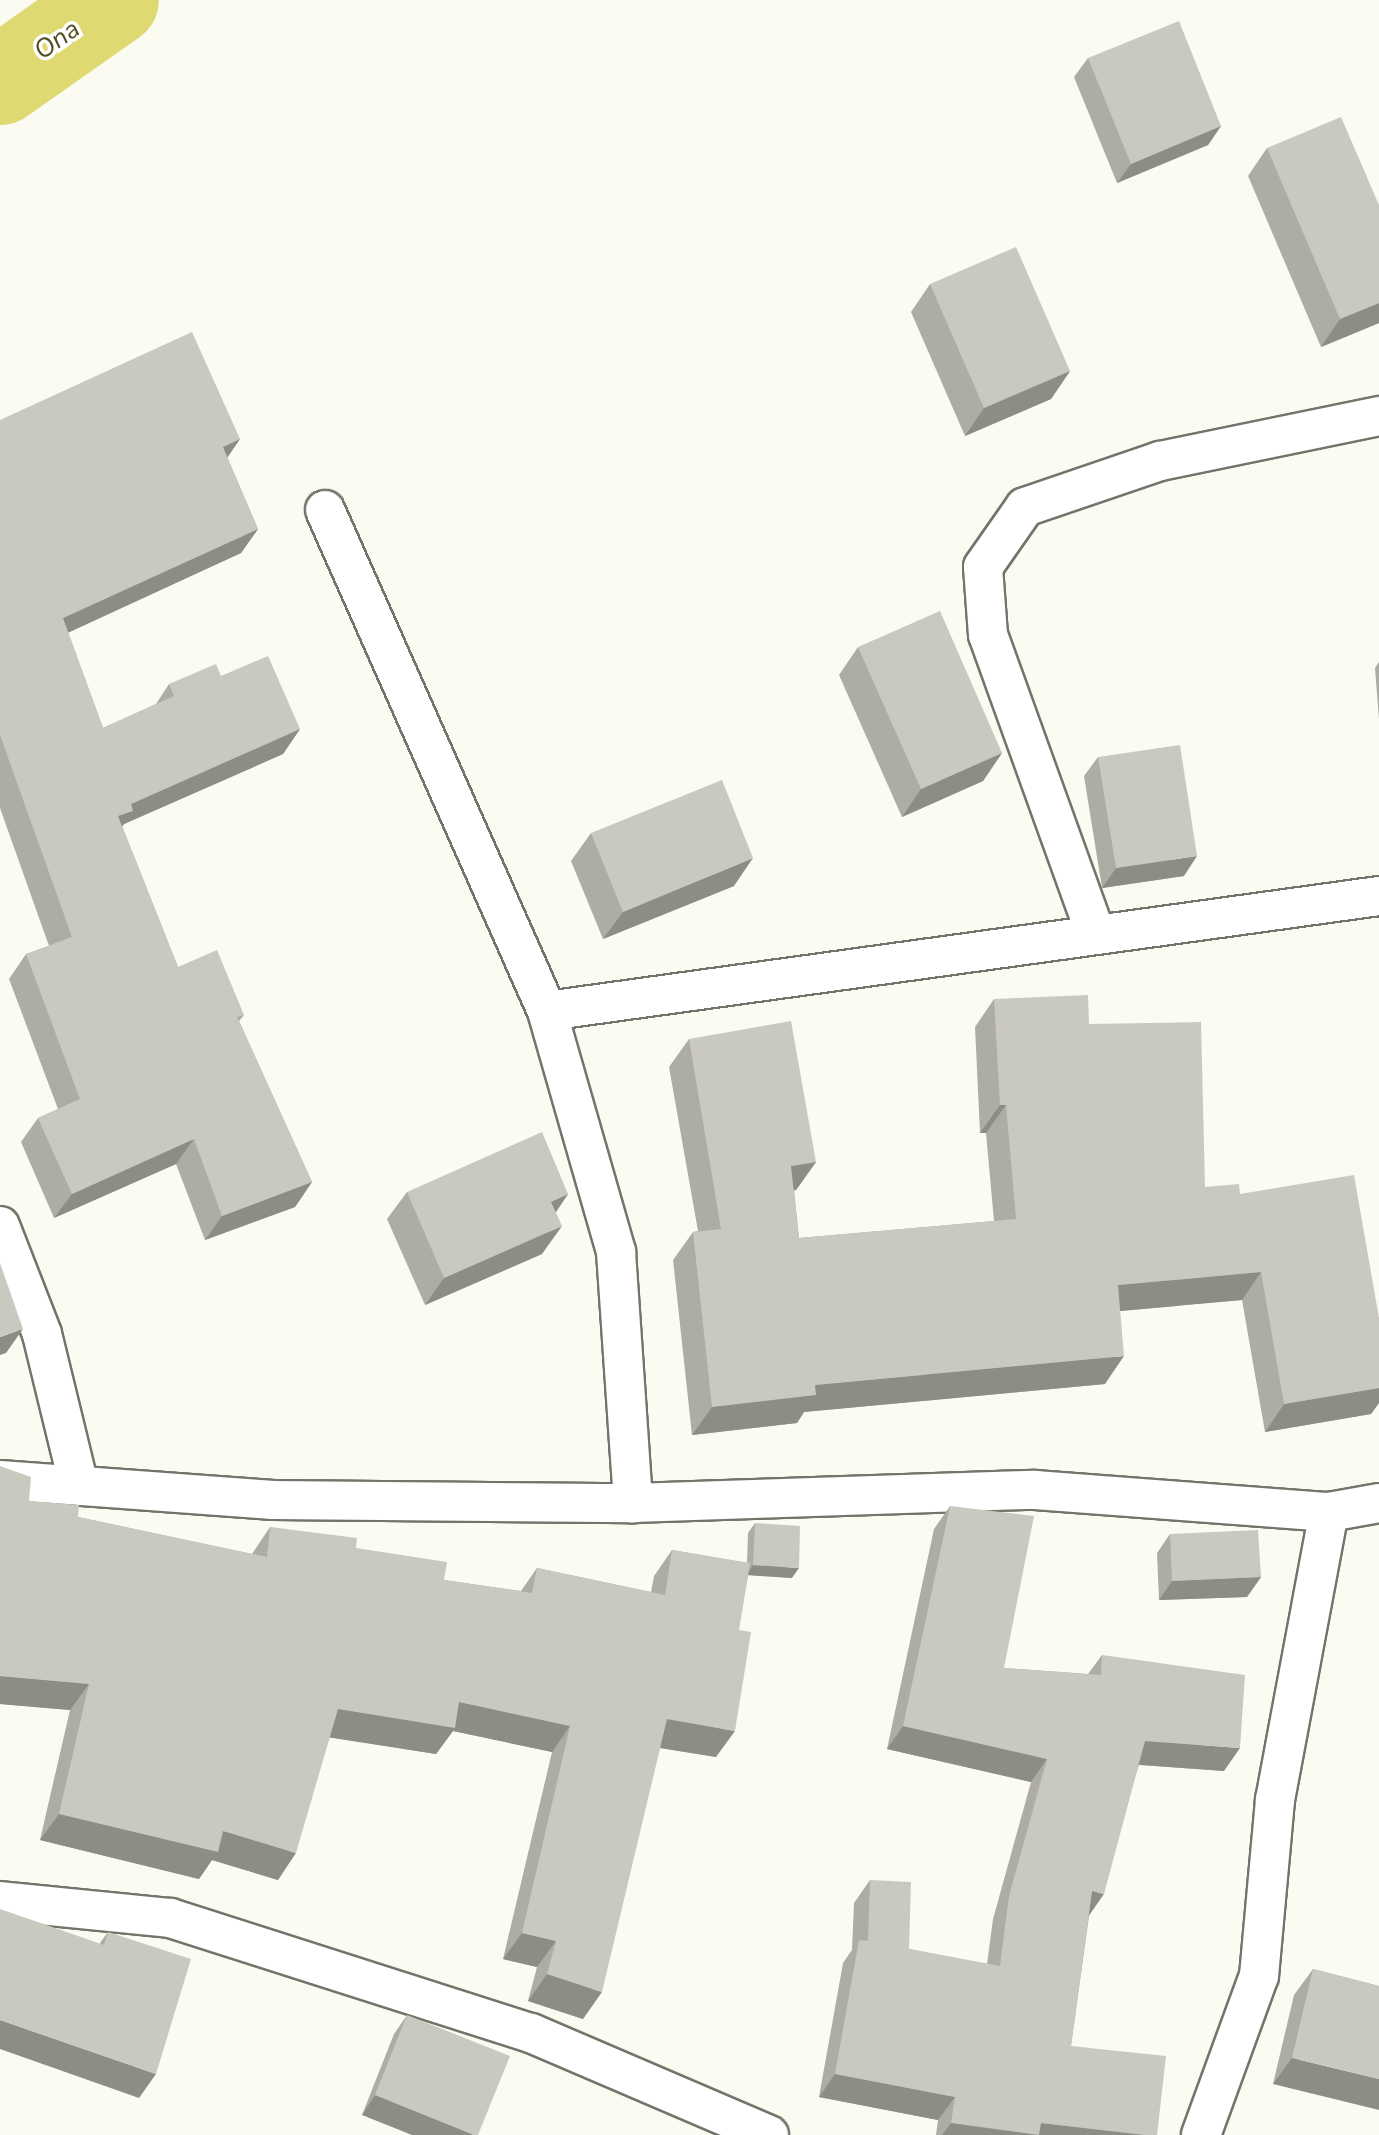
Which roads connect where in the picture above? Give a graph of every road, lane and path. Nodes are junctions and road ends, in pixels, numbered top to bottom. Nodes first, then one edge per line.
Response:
1 (1379, 416) edge
2 (325, 510) dead end
3 (1379, 896) edge
4 (1095, 933) junction
5 (547, 1011) junction
6 (0, 1226) edge
7 (0, 1480) edge
8 (79, 1486) junction
9 (633, 1503) junction
10 (1379, 1503) edge
11 (1329, 1512) junction
12 (0, 1901) edge
13 (769, 2135) edge
14 (1201, 2135) edge

1 - 4 street
2 - 5 street
3 - 4 street
4 - 5 street
5 - 9 street
6 - 8 street
7 - 8 street
8 - 9 street
9 - 11 street
10 - 11 street
11 - 14 street
12 - 13 street

